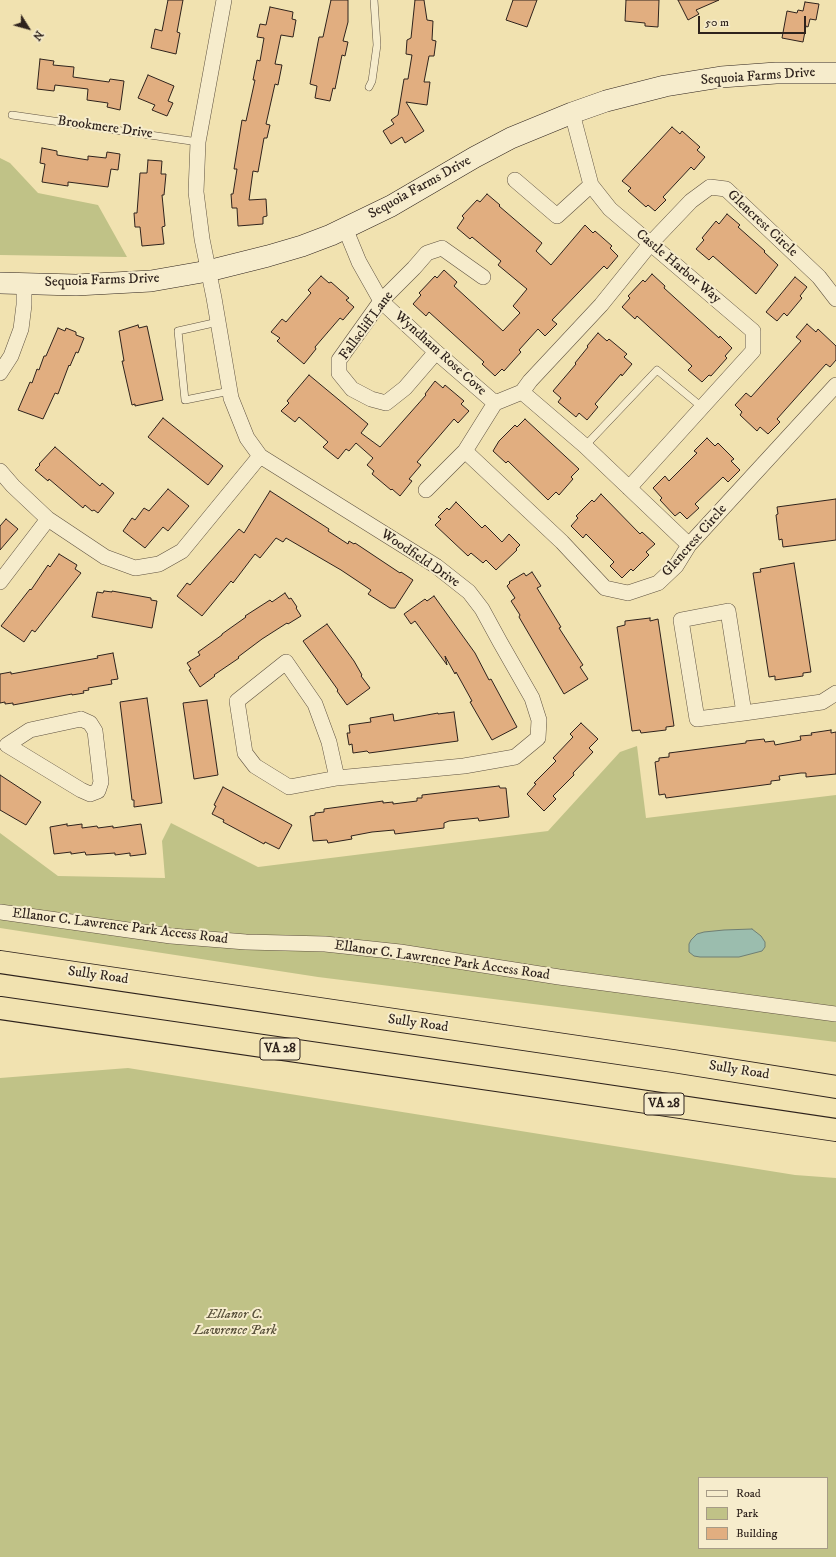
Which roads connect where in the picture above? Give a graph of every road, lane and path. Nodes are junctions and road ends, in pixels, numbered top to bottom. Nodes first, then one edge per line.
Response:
1 (224, 0) edge
2 (374, 0) edge
3 (836, 73) edge
4 (370, 87) dead end
5 (572, 113) junction
6 (12, 115) dead end
7 (198, 142) junction
8 (515, 180) dead end
9 (591, 185) junction
10 (345, 228) junction
11 (651, 243) junction
12 (208, 271) junction
13 (483, 277) dead end
14 (0, 282) edge
15 (24, 283) junction
16 (836, 299) edge
17 (381, 301) junction
18 (218, 322) junction
19 (436, 352) junction
20 (0, 373) edge
21 (836, 385) edge
22 (230, 391) junction
23 (522, 392) junction
24 (495, 403) junction
25 (702, 408) junction
26 (585, 446) junction
27 (465, 451) junction
28 (260, 456) junction
29 (0, 471) edge
30 (628, 488) junction
31 (426, 490) dead end
32 (48, 519) junction
33 (689, 545) junction
34 (0, 582) edge
35 (836, 694) edge
36 (744, 713) junction
37 (4, 740) edge
38 (337, 778) junction
39 (0, 912) edge
40 (0, 962) edge
41 (0, 1008) edge
42 (836, 1014) edge
43 (673, 1061) junction
44 (836, 1077) edge
45 (836, 1087) edge
46 (768, 1120) junction
47 (836, 1130) edge
48 (836, 1134) edge

1 - 7 street
2 - 4 lane
3 - 5 street, Sequoia Farms Drive
5 - 9 street, Castle Harbor Way
5 - 10 street, Sequoia Farms Drive
6 - 7 lane, Brookmere Drive
7 - 12 street
8 - 9 street
9 - 11 street, Castle Harbor Way
10 - 12 street, Sequoia Farms Drive
10 - 17 street, Wyndham Rose Cove
11 - 16 street, Glencrest Circle
11 - 23 street, Glencrest Circle
11 - 25 street, Castle Harbor Way
12 - 15 street, Sequoia Farms Drive
12 - 18 street, Woodfield Drive
13 - 17 street, Fallscliff Lane
14 - 15 street, Sequoia Farms Drive
15 - 20 street
17 - 19 street, Wyndham Rose Cove
17 - 19 street, Fallscliff Lane
18 - 22 street, Woodfield Drive
18 - 22 lane
19 - 24 street, Wyndham Rose Cove
21 - 33 street, Glencrest Circle
22 - 28 street, Woodfield Drive
23 - 24 street, Wyndham Rose Cove
23 - 26 street
24 - 27 street
25 - 26 lane
25 - 30 street, Castle Harbor Way
26 - 30 street
27 - 31 street
27 - 33 street, Glencrest Circle
28 - 32 street
28 - 38 street, Woodfield Drive
29 - 32 street
30 - 33 street
32 - 34 street
35 - 36 street
36 - 36 street
37 - 37 street
38 - 38 street, Woodfield Drive
39 - 42 street, Ellanor C. Lawrence Park Access Road
40 - 43 highway, Sully Road
41 - 46 highway, VA 28
43 - 44 highway
43 - 45 highway, Sully Road
46 - 47 highway, VA 28
46 - 48 highway

